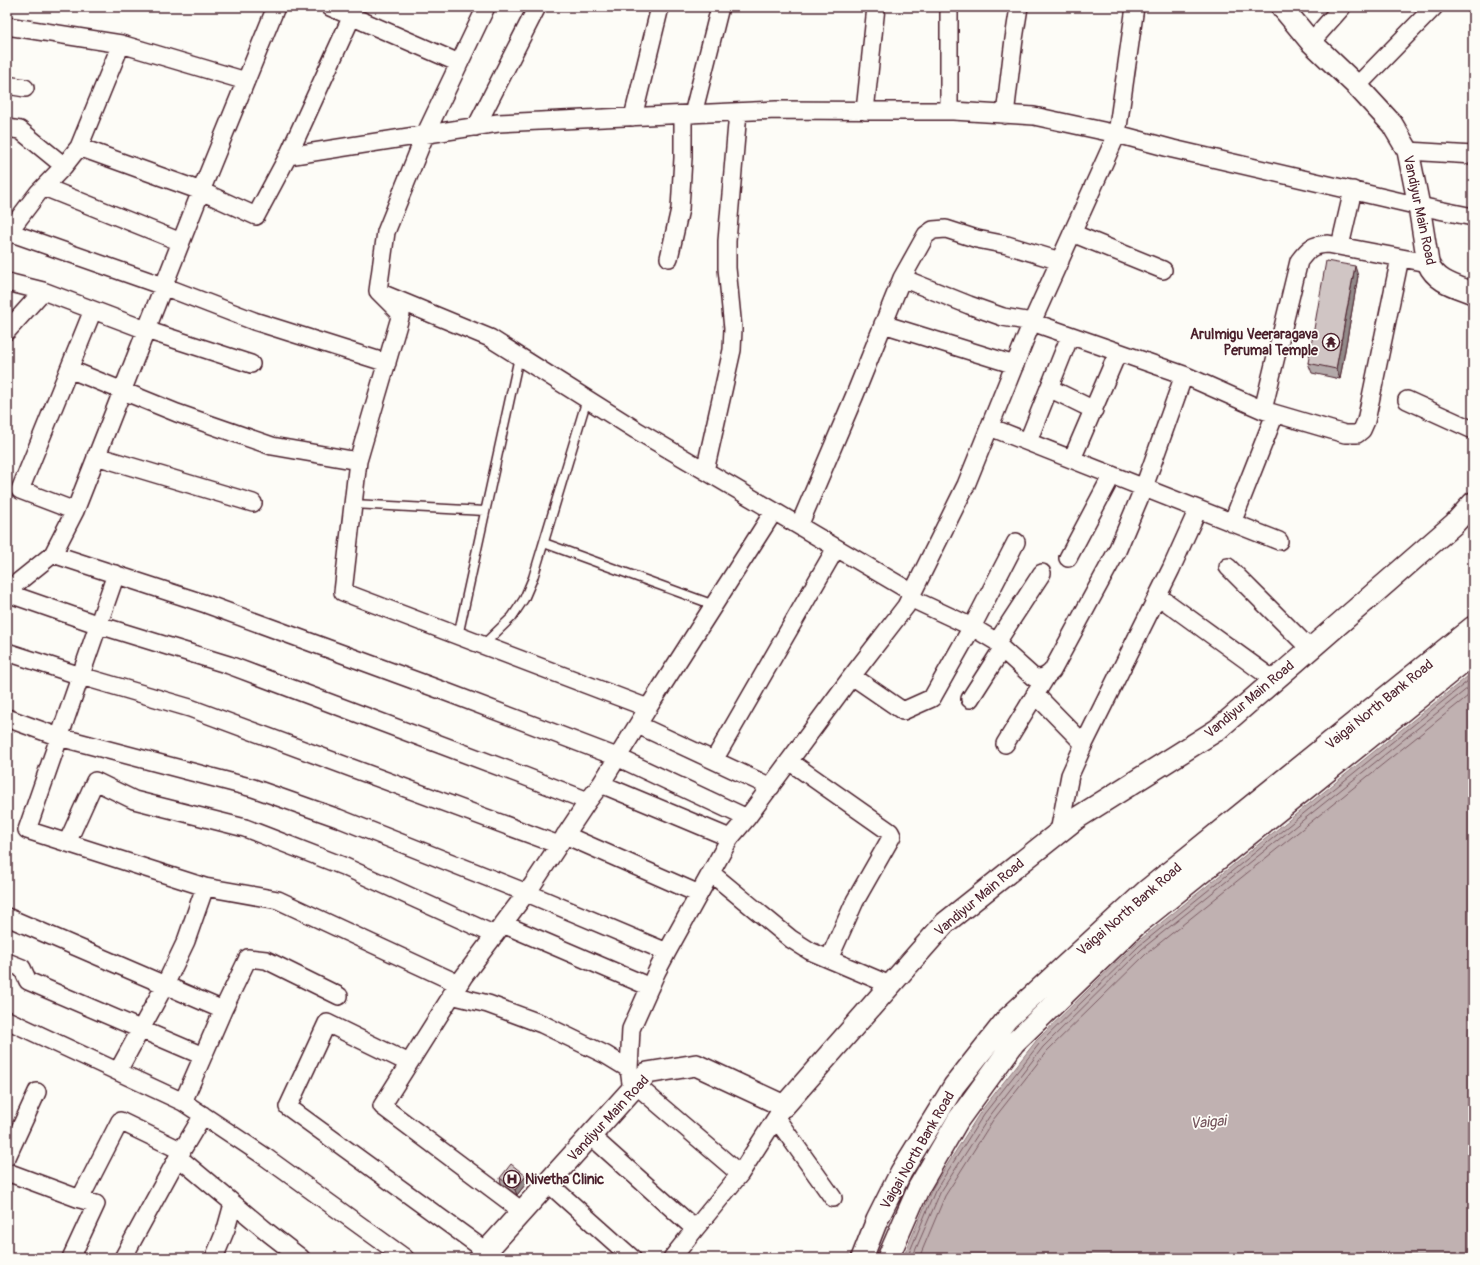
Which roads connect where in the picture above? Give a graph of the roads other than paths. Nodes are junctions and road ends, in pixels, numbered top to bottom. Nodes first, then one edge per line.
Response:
1 (276, 7) edge
2 (330, 7) edge
3 (486, 7) edge
4 (537, 7) edge
5 (660, 7) edge
6 (720, 7) edge
7 (876, 7) edge
8 (949, 7) edge
9 (1019, 7) edge
10 (1135, 7) edge
11 (1282, 7) edge
12 (1342, 7) edge
13 (1434, 7) edge
14 (352, 16) junction
15 (7, 26) edge
16 (1310, 42) junction
17 (121, 44) junction
18 (459, 63) junction
19 (246, 81) junction
20 (7, 85) edge
21 (1357, 86) junction
22 (25, 88) dead end
23 (865, 111) junction
24 (948, 111) junction
25 (738, 112) junction
26 (688, 114) junction
27 (1006, 115) junction
28 (633, 117) junction
29 (476, 127) junction
30 (7, 128) edge
31 (1117, 134) junction
32 (425, 135) junction
33 (79, 147) junction
34 (1408, 151) junction
35 (1473, 155) edge
36 (288, 156) junction
37 (64, 166) junction
38 (44, 187) junction
39 (1353, 190) junction
40 (200, 191) junction
41 (1419, 206) junction
42 (1473, 217) edge
43 (8, 233) edge
44 (1072, 234) junction
45 (180, 242) junction
46 (1340, 246) junction
47 (669, 258) dead end
48 (1400, 258) junction
49 (1060, 261) junction
50 (1428, 262) junction
51 (1163, 270) dead end
52 (902, 278) junction
53 (7, 282) edge
54 (163, 286) junction
55 (378, 291) junction
56 (43, 292) junction
57 (1473, 293) edge
58 (93, 310) junction
59 (1032, 322) junction
60 (883, 324) junction
61 (146, 330) junction
62 (7, 331) edge
63 (1070, 336) junction
64 (1118, 352) junction
65 (519, 357) junction
66 (387, 363) junction
67 (251, 364) dead end
68 (1015, 365) junction
69 (69, 370) junction
70 (1184, 375) junction
71 (1049, 388) junction
72 (122, 390) junction
73 (587, 399) junction
74 (1407, 400) dead end
75 (1094, 410) junction
76 (1269, 412) junction
77 (990, 427) junction
78 (1473, 430) edge
79 (1028, 441) junction
80 (96, 456) junction
81 (1072, 459) junction
82 (358, 461) junction
83 (705, 471) junction
84 (1112, 475) junction
85 (1144, 487) junction
86 (12, 489) edge
87 (253, 502) dead end
88 (1473, 503) edge
89 (353, 504) junction
90 (1198, 509) junction
91 (75, 511) junction
92 (485, 511) junction
93 (774, 511) junction
94 (1232, 523) junction
95 (799, 526) junction
96 (1279, 541) dead end
97 (544, 542) junction
98 (1016, 542) dead end
99 (836, 548) junction
100 (53, 554) junction
101 (1068, 558) dead end
102 (1228, 567) dead end
103 (1042, 573) dead end
104 (116, 574) junction
105 (7, 592) edge
106 (912, 595) junction
107 (1158, 596) junction
108 (714, 605) junction
109 (98, 625) junction
110 (972, 627) junction
111 (1473, 627) edge
112 (458, 636) junction
113 (482, 645) junction
114 (1000, 645) junction
115 (1310, 649) junction
116 (7, 652) edge
117 (1473, 654) edge
118 (81, 676) junction
119 (852, 676) junction
120 (1046, 677) junction
121 (1274, 680) junction
122 (1035, 694) junction
123 (970, 699) dead end
124 (648, 708) junction
125 (7, 718) edge
126 (638, 725) junction
127 (59, 737) junction
128 (1005, 744) dead end
129 (1084, 744) junction
130 (617, 757) junction
131 (714, 760) junction
132 (789, 761) junction
133 (601, 784) junction
134 (770, 786) junction
135 (588, 801) junction
136 (747, 818) junction
137 (1059, 832) junction
138 (730, 838) junction
139 (562, 840) junction
140 (67, 843) junction
141 (711, 873) junction
142 (206, 887) junction
143 (526, 893) junction
144 (699, 894) junction
145 (7, 917) edge
146 (499, 929) junction
147 (667, 952) junction
148 (829, 959) junction
149 (7, 962) edge
150 (165, 984) junction
151 (890, 985) junction
152 (650, 987) junction
153 (455, 990) junction
154 (339, 996) dead end
155 (223, 1010) junction
156 (7, 1020) edge
157 (141, 1029) junction
158 (203, 1056) junction
159 (409, 1063) junction
160 (118, 1072) junction
161 (633, 1082) junction
162 (37, 1092) dead end
163 (183, 1102) junction
164 (780, 1112) junction
165 (203, 1115) junction
166 (591, 1136) junction
167 (180, 1154) junction
168 (7, 1157) edge
169 (7, 1172) edge
170 (740, 1174) junction
171 (548, 1183) junction
172 (833, 1198) dead end
173 (80, 1199) junction
174 (233, 1204) junction
175 (522, 1211) junction
176 (694, 1229) junction
177 (483, 1255) edge
178 (71, 1258) edge
179 (123, 1258) edge
180 (214, 1258) edge
181 (301, 1258) edge
182 (405, 1258) edge
183 (632, 1258) edge
184 (672, 1258) edge
185 (862, 1258) edge
186 (888, 1258) edge

1 - 19 street
2 - 14 street
3 - 18 street
4 - 29 street
5 - 28 street
6 - 26 street
7 - 23 street
8 - 24 street
9 - 27 street
10 - 31 street
11 - 16 street, Vandiyur Main Road
12 - 16 street
13 - 21 street
14 - 18 street
14 - 36 street
15 - 17 street
16 - 21 street, Vandiyur Main Road
17 - 19 street
17 - 33 street
18 - 32 street
19 - 40 street
20 - 22 street
21 - 34 street, Vandiyur Main Road
23 - 24 street
23 - 25 street
24 - 27 street
25 - 26 street
25 - 83 street
26 - 28 street
26 - 47 street
27 - 31 street
28 - 29 street
29 - 32 street
30 - 37 street
31 - 39 street
31 - 44 street
32 - 36 street
32 - 55 street
33 - 37 street
33 - 40 street
34 - 35 street
34 - 41 street, Vandiyur Main Road
36 - 40 street
37 - 38 street
38 - 43 street
38 - 45 street
39 - 41 street
39 - 46 street
40 - 45 street
41 - 42 street
41 - 50 street, Vandiyur Main Road
43 - 54 street
44 - 49 street
44 - 51 street
45 - 54 street
46 - 48 street
46 - 76 street
48 - 50 street
48 - 76 street
49 - 52 street
49 - 59 street
50 - 57 street, Vandiyur Main Road
52 - 59 street
52 - 60 street
53 - 56 street
54 - 61 street
54 - 66 street
55 - 65 street
55 - 66 street
56 - 58 street
56 - 62 street
58 - 61 street
58 - 69 street
59 - 63 street
59 - 68 street
60 - 68 street
60 - 95 street
61 - 67 street
61 - 72 street
63 - 64 street
63 - 71 street
64 - 70 street
64 - 75 street
65 - 73 street
65 - 92 lane
66 - 82 street
68 - 77 street
69 - 72 street
69 - 86 street
70 - 76 street
70 - 85 street
71 - 75 street
71 - 79 street
72 - 80 street
72 - 82 street
73 - 83 street
73 - 97 lane
74 - 78 street
75 - 81 street
76 - 94 street
77 - 79 street
77 - 106 street
79 - 81 street
80 - 87 street
80 - 91 street
81 - 84 street
82 - 89 street
83 - 93 street
84 - 85 street
84 - 101 street
85 - 90 street
85 - 120 street
86 - 91 street
88 - 115 street, Vandiyur Main Road
89 - 92 lane
89 - 112 street
90 - 94 street
90 - 107 street
91 - 100 street
92 - 112 lane
93 - 95 street
93 - 108 street
94 - 96 street
95 - 99 street
97 - 108 lane
97 - 113 lane
98 - 110 street
99 - 106 street
99 - 131 street
100 - 104 street
100 - 105 street
102 - 115 street
103 - 114 street
104 - 109 street
104 - 130 street
105 - 109 street
106 - 110 street
106 - 119 street
107 - 121 street
107 - 129 street
108 - 124 street
109 - 118 street
109 - 135 street
110 - 114 street
110 - 119 street
111 - 185 street, Vaigai North Bank Road
112 - 113 street
113 - 124 street
114 - 120 street
114 - 123 street
115 - 121 street, Vandiyur Main Road
116 - 118 street
117 - 186 street, Vaigai North Bank Road
118 - 127 street
118 - 139 street
119 - 132 street
120 - 122 street
121 - 137 street, Vandiyur Main Road
122 - 128 street
122 - 129 street
124 - 126 street
125 - 127 street
126 - 130 street
126 - 131 street
127 - 140 street
127 - 143 street
129 - 137 street
130 - 133 street
130 - 136 street
131 - 134 street
132 - 134 street
132 - 148 street
133 - 135 street
133 - 138 street
134 - 136 street
135 - 139 street
136 - 138 street
137 - 151 street, Vandiyur Main Road
138 - 141 street
139 - 143 street
139 - 144 street
140 - 142 street
140 - 146 street
141 - 144 street
141 - 148 street
142 - 150 street
142 - 153 street
143 - 146 street
143 - 147 street
144 - 147 street
145 - 150 street
146 - 152 street
146 - 153 street
147 - 152 street
148 - 151 street
149 - 157 street
150 - 155 street
150 - 157 street
151 - 164 street, Vandiyur Main Road
152 - 161 street
153 - 159 street
153 - 161 street
154 - 155 street
155 - 158 street
156 - 160 street
157 - 158 street
157 - 160 street
158 - 163 street
159 - 175 street
159 - 177 street
160 - 163 street
161 - 164 street, Vandiyur Main Road
161 - 166 street, Vandiyur Main Road
161 - 170 street
162 - 168 street
163 - 165 street
164 - 170 street
164 - 172 street
165 - 167 street
165 - 182 street
166 - 171 street, Vandiyur Main Road
166 - 176 street
167 - 173 street
167 - 174 street
167 - 179 street
169 - 173 street
170 - 176 street
171 - 175 street, Vandiyur Main Road
171 - 183 street
173 - 178 street
174 - 180 street
174 - 181 street
175 - 177 street, Vandiyur Main Road
176 - 184 street

